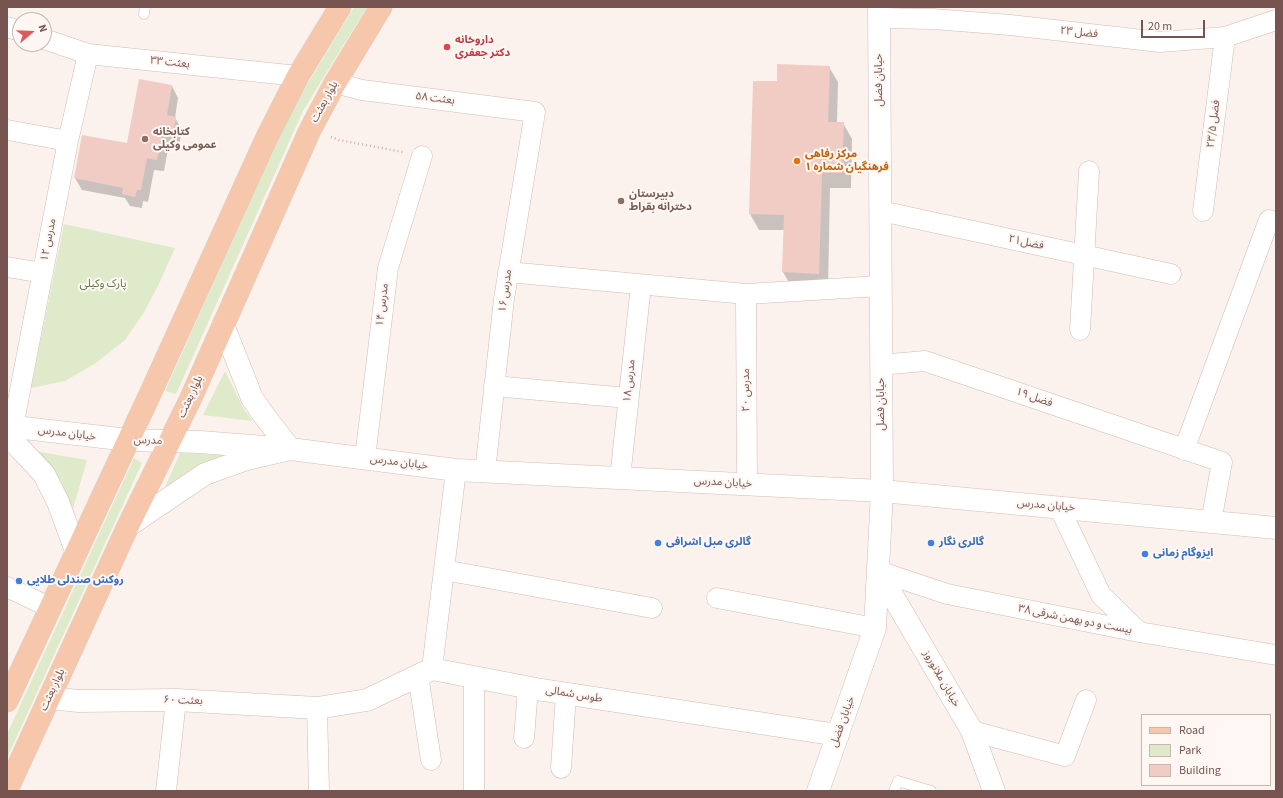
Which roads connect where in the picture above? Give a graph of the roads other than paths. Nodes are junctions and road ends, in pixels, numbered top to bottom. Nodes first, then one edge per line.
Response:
1 (340, 7) edge
2 (382, 7) edge
3 (879, 12) edge
4 (1276, 20) edge
5 (1225, 37) junction
6 (52, 42) edge
7 (88, 54) junction
8 (298, 76) junction
9 (335, 83) junction
10 (535, 112) joint
11 (7, 130) edge
12 (68, 141) junction
13 (422, 156) road end
14 (1089, 171) dead end
15 (881, 211) junction
16 (1202, 211) dead end
17 (1276, 223) edge
18 (1084, 256) junction
19 (7, 267) edge
20 (508, 272) junction
21 (43, 273) junction
22 (1171, 274) dead end
23 (641, 284) junction
24 (881, 286) junction
25 (746, 294) junction
26 (222, 325) junction
27 (1080, 330) dead end
28 (882, 366) junction
29 (494, 386) junction
30 (628, 398) junction
31 (9, 429) edge
32 (128, 440) junction
33 (169, 442) junction
34 (290, 449) junction
35 (1184, 450) junction
36 (365, 458) junction
37 (456, 470) junction
38 (485, 472) junction
39 (620, 478) junction
40 (747, 485) junction
41 (882, 491) junction
42 (1059, 507) junction
43 (1211, 522) junction
44 (128, 526) junction
45 (1276, 528) edge
46 (76, 551) junction
47 (444, 570) junction
48 (878, 571) junction
49 (7, 587) edge
50 (717, 598) dead end
51 (51, 608) junction
52 (652, 608) dead end
53 (875, 628) junction
54 (1140, 632) junction
55 (1276, 655) edge
56 (425, 672) junction
57 (474, 677) junction
58 (528, 688) junction
59 (566, 694) junction
60 (49, 698) junction
61 (176, 700) junction
62 (1086, 700) dead end
63 (7, 701) edge
64 (317, 708) junction
65 (972, 731) junction
66 (838, 735) junction
67 (524, 738) dead end
68 (431, 760) dead end
69 (561, 768) dead end
70 (7, 790) edge
71 (166, 791) edge
72 (318, 791) edge
73 (474, 791) edge
74 (818, 791) edge
75 (894, 791) edge
76 (931, 791) edge
77 (994, 791) edge

1 - 8 main road
2 - 9 main road, بلوار بعثت
3 - 5 street, فضل ۲۳
3 - 15 street, خیابان فضل
4 - 5 street, فضل ۲۳
5 - 16 street, فضل ۲۳/۵
6 - 7 street, بعثت ۳۳
7 - 8 street, بعثت ۳۳
7 - 12 street, مدرس ۱۲
8 - 32 main road
9 - 10 street, بعثت ۵۸
9 - 26 main road, بلوار بعثت
10 - 20 street, مدرس ۱۶
11 - 12 street
12 - 21 street, مدرس ۱۲
13 - 36 street, مدرس ۱۴
14 - 18 street
15 - 18 street, فضل۲۱
15 - 24 street, خیابان فضل
17 - 35 street
18 - 22 street, فضل۲۱
18 - 27 street
19 - 21 street
20 - 23 street
20 - 29 street, مدرس ۱۶
21 - 31 street, مدرس ۱۲
23 - 25 street
23 - 30 street, مدرس ۱۸
24 - 25 street
24 - 28 street, خیابان فضل
25 - 40 street, مدرس ۲۰
26 - 33 main road, بلوار بعثت
26 - 34 street
28 - 35 street, فضل ۱۹
28 - 41 street, خیابان فضل
29 - 30 street
29 - 38 street, مدرس ۱۶
30 - 39 street, مدرس ۱۸
31 - 32 street, خیابان مدرس
31 - 46 street
32 - 33 street, مدرس
32 - 46 main road
33 - 34 street, خیابان مدرس
33 - 44 main road, بلوار بعثت
34 - 36 street, خیابان مدرس
34 - 44 street
35 - 43 street, فضل ۱۹
36 - 37 street, خیابان مدرس
37 - 38 street, خیابان مدرس
37 - 47 street
38 - 39 street, خیابان مدرس
39 - 40 street, خیابان مدرس
40 - 41 street, خیابان مدرس
41 - 42 street, خیابان مدرس
41 - 48 street, خیابان فضل
42 - 43 street, خیابان مدرس
42 - 54 street
43 - 45 street, خیابان مدرس
44 - 60 main road, بلوار بعثت
46 - 51 main road
47 - 52 street
47 - 56 street
48 - 53 street, خیابان فضل
48 - 54 street, بیست و دو بهمن شرقی ۳۸
48 - 65 street, خیابان ملانوروز
49 - 51 street
50 - 53 street
51 - 63 main road
53 - 66 street, خیابان فضل
54 - 55 street, بیست و دو بهمن شرقی ۳۸
56 - 57 street, طوس شمالی
56 - 64 street
56 - 68 street
57 - 58 street, طوس شمالی
57 - 73 street
58 - 59 street, طوس شمالی
58 - 67 street
59 - 66 street, طوس شمالی
59 - 69 street
60 - 61 street, بعثت ۶۰
60 - 70 main road, بلوار بعثت
61 - 64 street, بعثت ۶۰
61 - 71 street
62 - 65 street
64 - 72 street
65 - 77 street, خیابان ملانوروز
66 - 74 street, خیابان فضل
75 - 76 lane

